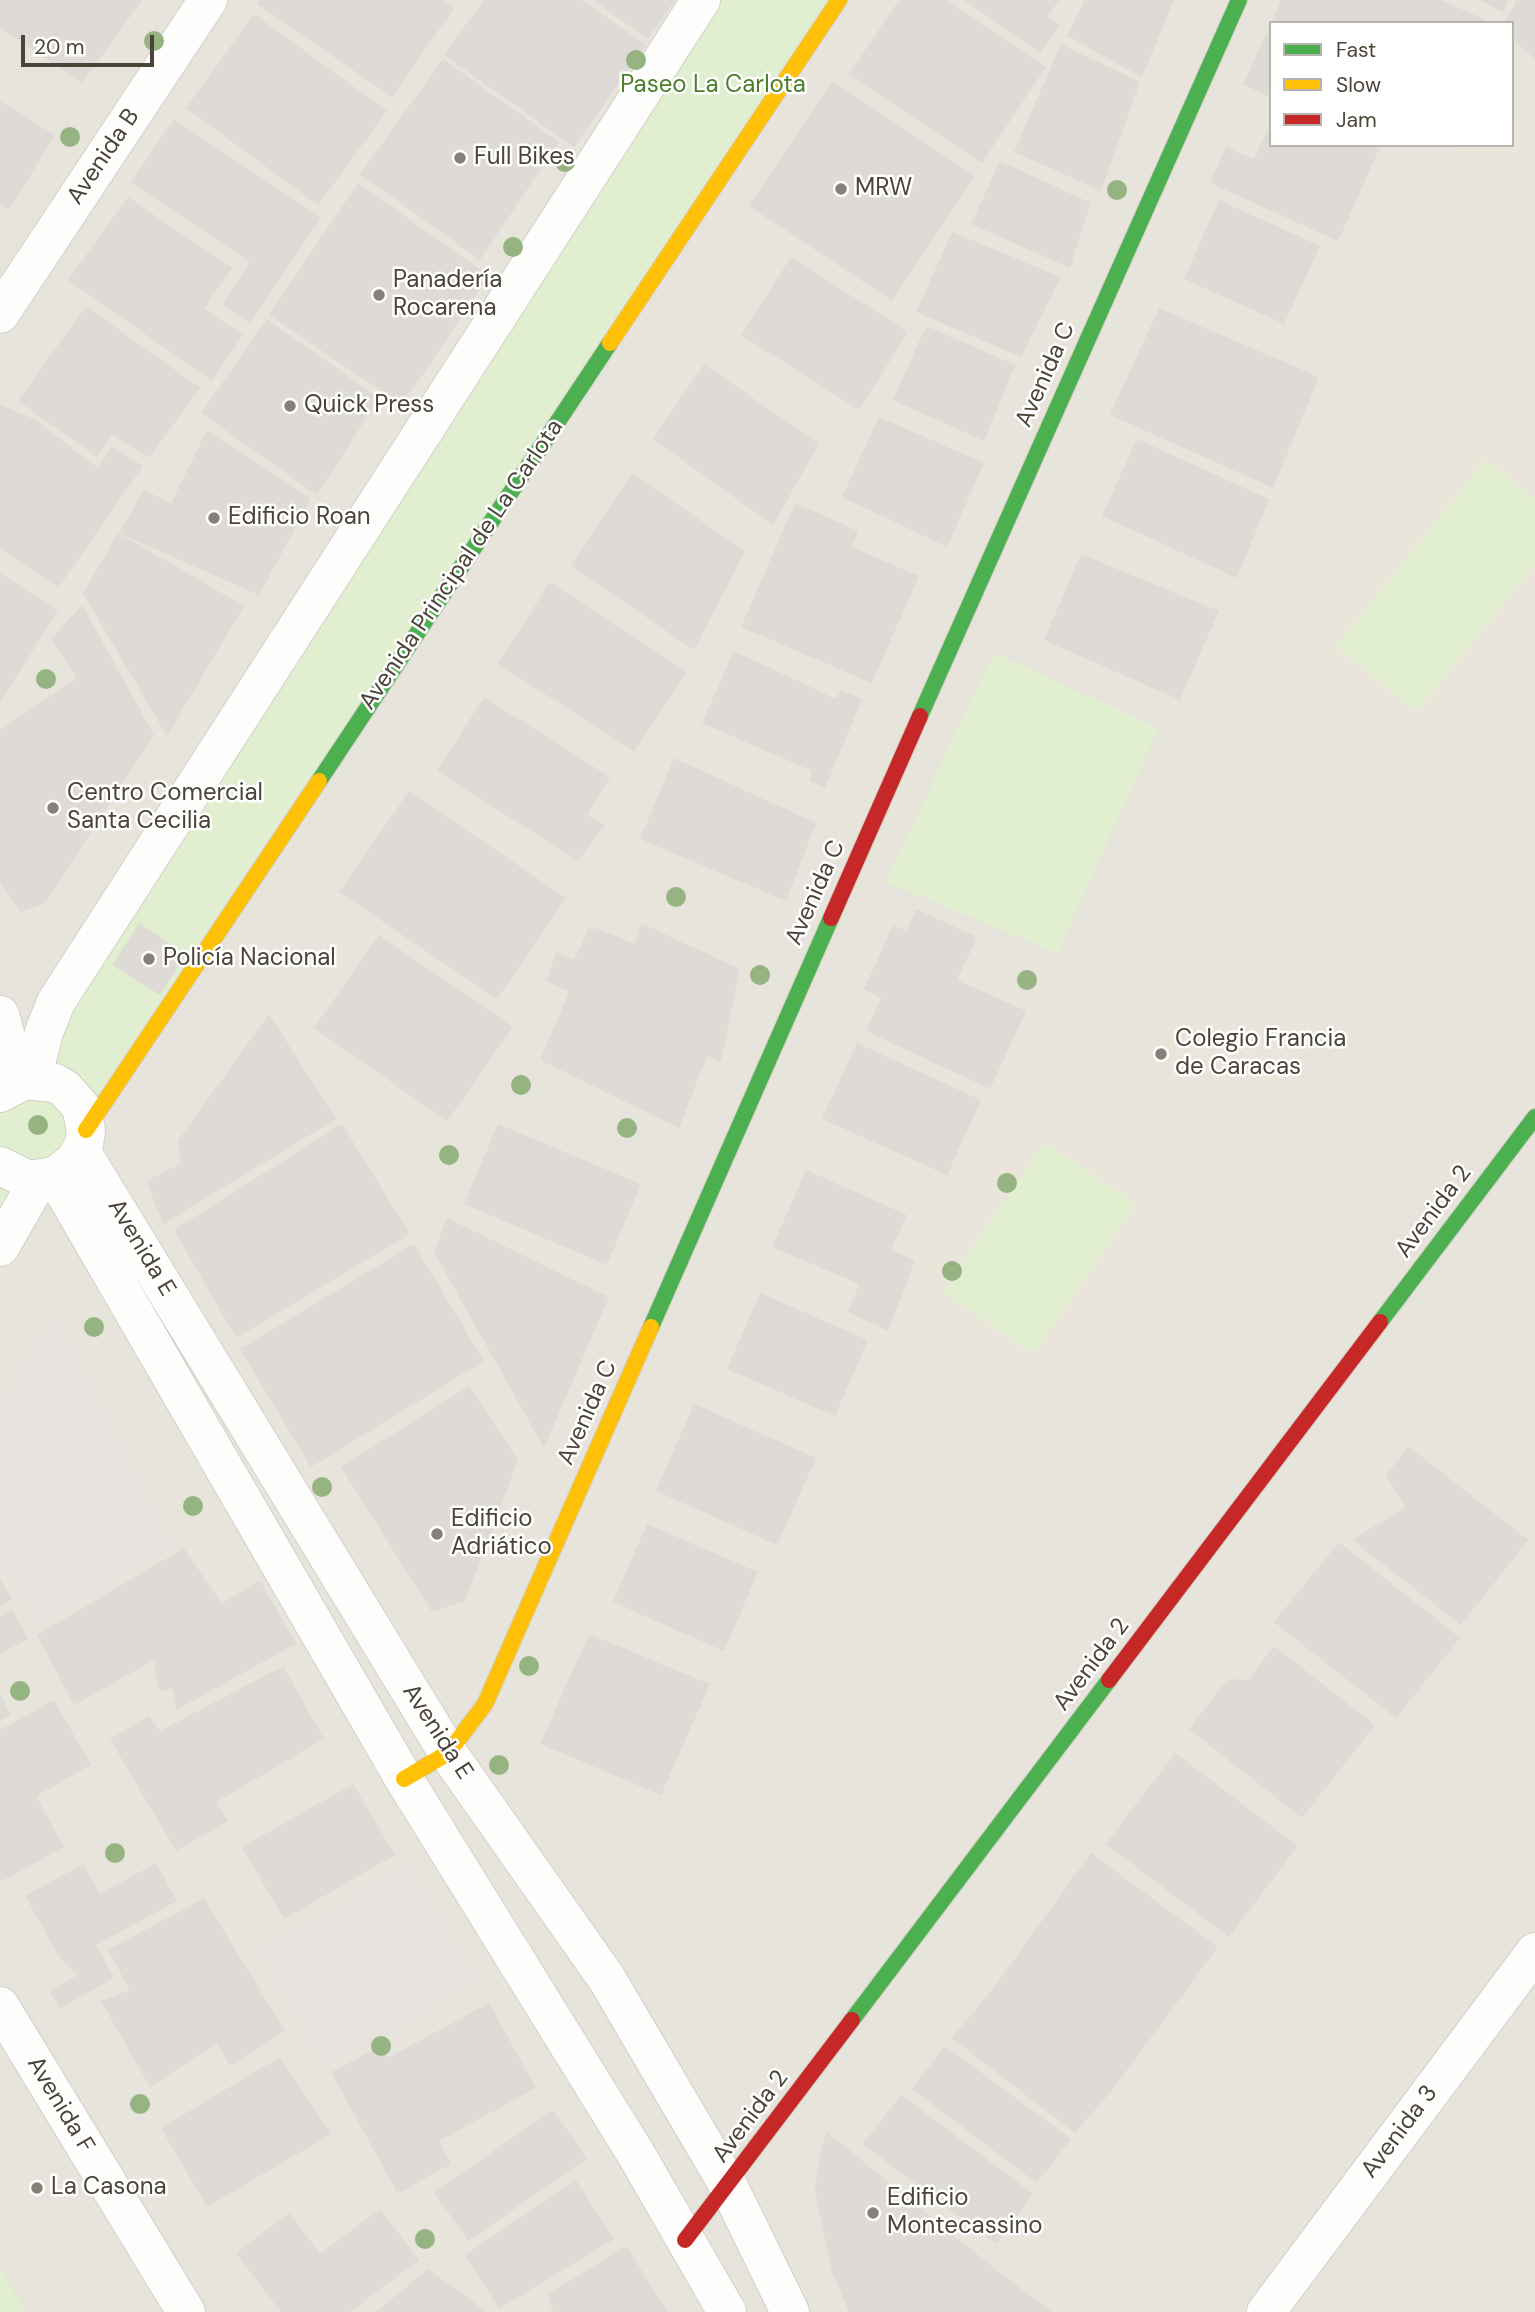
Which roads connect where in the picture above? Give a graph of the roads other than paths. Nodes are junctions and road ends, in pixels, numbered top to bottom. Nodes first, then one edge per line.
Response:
1 (208, 0) edge
2 (701, 0) edge
3 (839, 0) edge
4 (1239, 0) edge
5 (0, 314) edge
6 (0, 1015) edge
7 (17, 1085) edge
8 (1535, 1117) edge
9 (65, 1159) junction
10 (0, 1166) edge
11 (0, 1247) edge
12 (448, 1753) junction
13 (404, 1779) junction
14 (1535, 1952) edge
15 (0, 2006) edge
16 (728, 2185) junction
17 (685, 2239) junction
18 (186, 2312) edge
19 (727, 2312) edge
20 (790, 2312) edge
21 (1266, 2312) edge

1 - 5 street, Avenida B
2 - 7 street
3 - 9 street, Avenida Principal de La Carlota
4 - 12 street, Avenida C
6 - 7 street
7 - 9 street
8 - 16 street, Avenida 2
9 - 10 street
9 - 11 street, Avenida Principal de La Carlota
9 - 12 street, Avenida E
9 - 13 street, Avenida E
12 - 13 street, Avenida C
12 - 16 street, Avenida E
13 - 17 street, Avenida E
14 - 21 street, Avenida 3
15 - 18 street, Avenida F
16 - 17 street, Avenida 2
16 - 20 street, Avenida E
17 - 19 street, Avenida E

